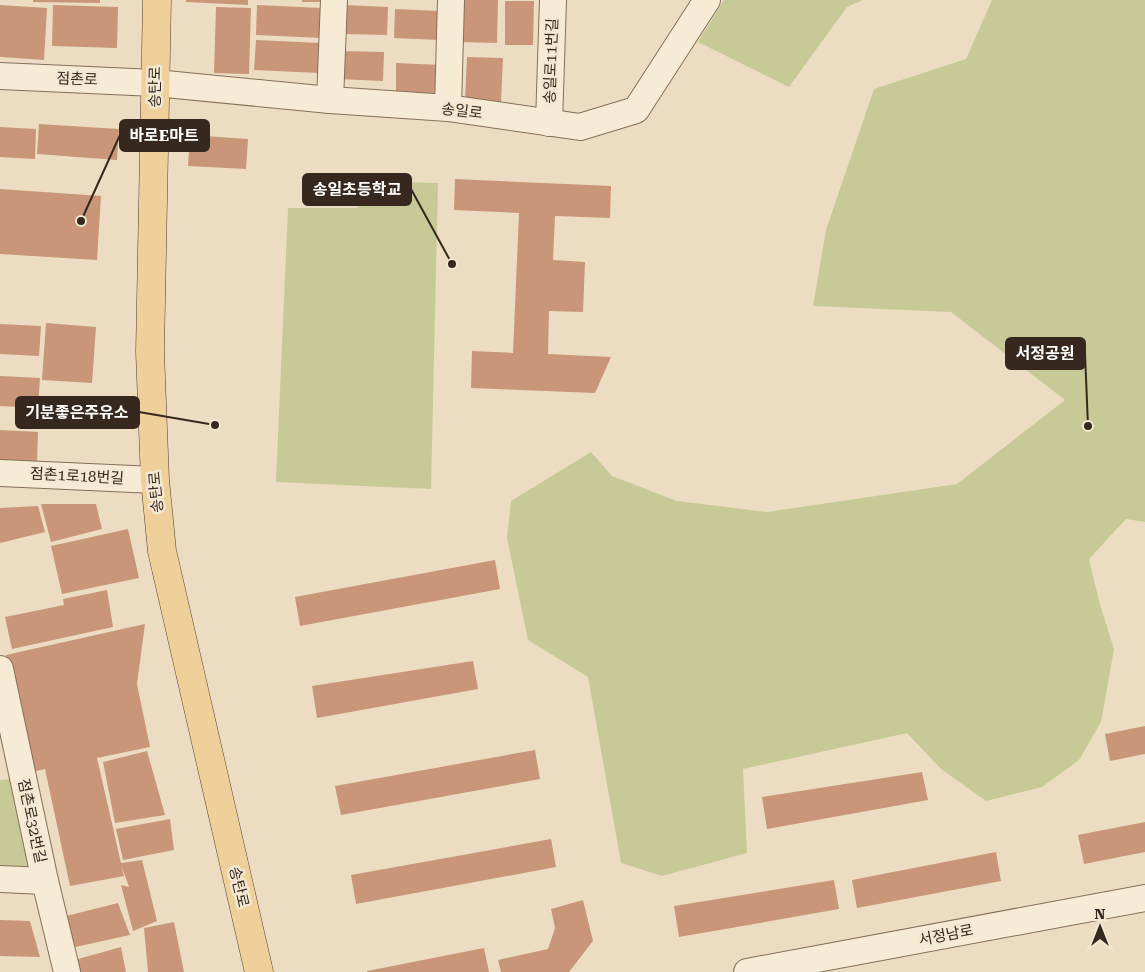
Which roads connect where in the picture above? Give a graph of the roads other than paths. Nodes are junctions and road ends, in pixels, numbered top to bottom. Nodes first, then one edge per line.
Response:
1 (156, 0) edge
2 (334, 0) edge
3 (451, 0) edge
4 (553, 0) edge
5 (707, 0) edge
6 (0, 76) edge
7 (155, 83) junction
8 (330, 100) junction
9 (448, 108) junction
10 (549, 123) junction
11 (0, 473) edge
12 (155, 480) junction
13 (0, 669) edge
14 (0, 879) edge
15 (45, 881) junction
16 (1145, 898) edge
17 (67, 972) edge
18 (259, 972) edge
19 (747, 972) edge

1 - 7 main road, 송탄로
2 - 8 street
3 - 9 street
4 - 10 street, 송일로11번길
5 - 10 street, 송일로
6 - 7 street, 점촌로
7 - 8 street, 송일로
7 - 12 main road, 송탄로
8 - 9 street, 송일로
9 - 10 street, 송일로
11 - 12 street, 점촌1로18번길
12 - 18 main road, 송탄로
13 - 15 street, 점촌로32번길
14 - 15 street
15 - 17 street, 점촌로32번길
16 - 19 street, 서정남로

